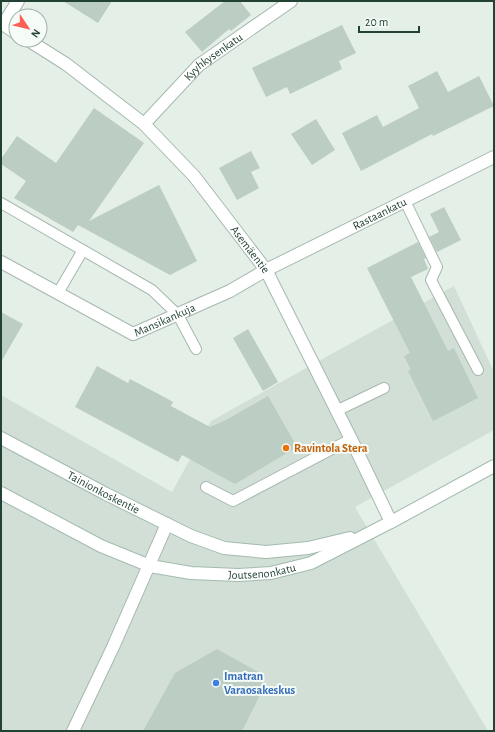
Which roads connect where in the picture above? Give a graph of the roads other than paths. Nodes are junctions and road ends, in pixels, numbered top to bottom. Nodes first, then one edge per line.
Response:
1 (18, 1) edge
2 (291, 1) edge
3 (2, 24) edge
4 (41, 48) edge
5 (144, 124) junction
6 (494, 157) edge
7 (405, 201) junction
8 (1, 203) edge
9 (83, 250) junction
10 (1, 262) edge
11 (266, 270) junction
12 (58, 293) junction
13 (178, 315) junction
14 (196, 349) dead end
15 (478, 370) dead end
16 (384, 388) dead end
17 (336, 411) junction
18 (1, 438) edge
19 (351, 439) junction
20 (494, 466) edge
21 (206, 487) dead end
22 (1, 493) edge
23 (391, 522) junction
24 (168, 524) junction
25 (368, 534) junction
26 (150, 566) junction
27 (73, 731) edge

1 - 3 street
2 - 5 street, Kyyhkysenkatu
4 - 5 street, Asemäentie
5 - 11 street, Asemäentie
6 - 7 street, Rastaankatu
7 - 11 street, Rastaankatu
7 - 15 lane
8 - 9 lane
9 - 12 lane
9 - 13 lane
10 - 12 street, Mansikankuja
11 - 13 street, Mansikankuja
11 - 17 street, Asemäentie
12 - 13 street, Mansikankuja
13 - 14 lane
16 - 17 lane
17 - 19 street, Asemäentie
18 - 24 street, Tainionkoskentie
19 - 21 lane
19 - 23 street, Asemäentie
20 - 23 street, Joutsenonkatu
22 - 26 street
23 - 25 street, Joutsenonkatu
24 - 25 street, Joutsenonkatu
24 - 26 street
25 - 26 street, Joutsenonkatu
26 - 27 street

